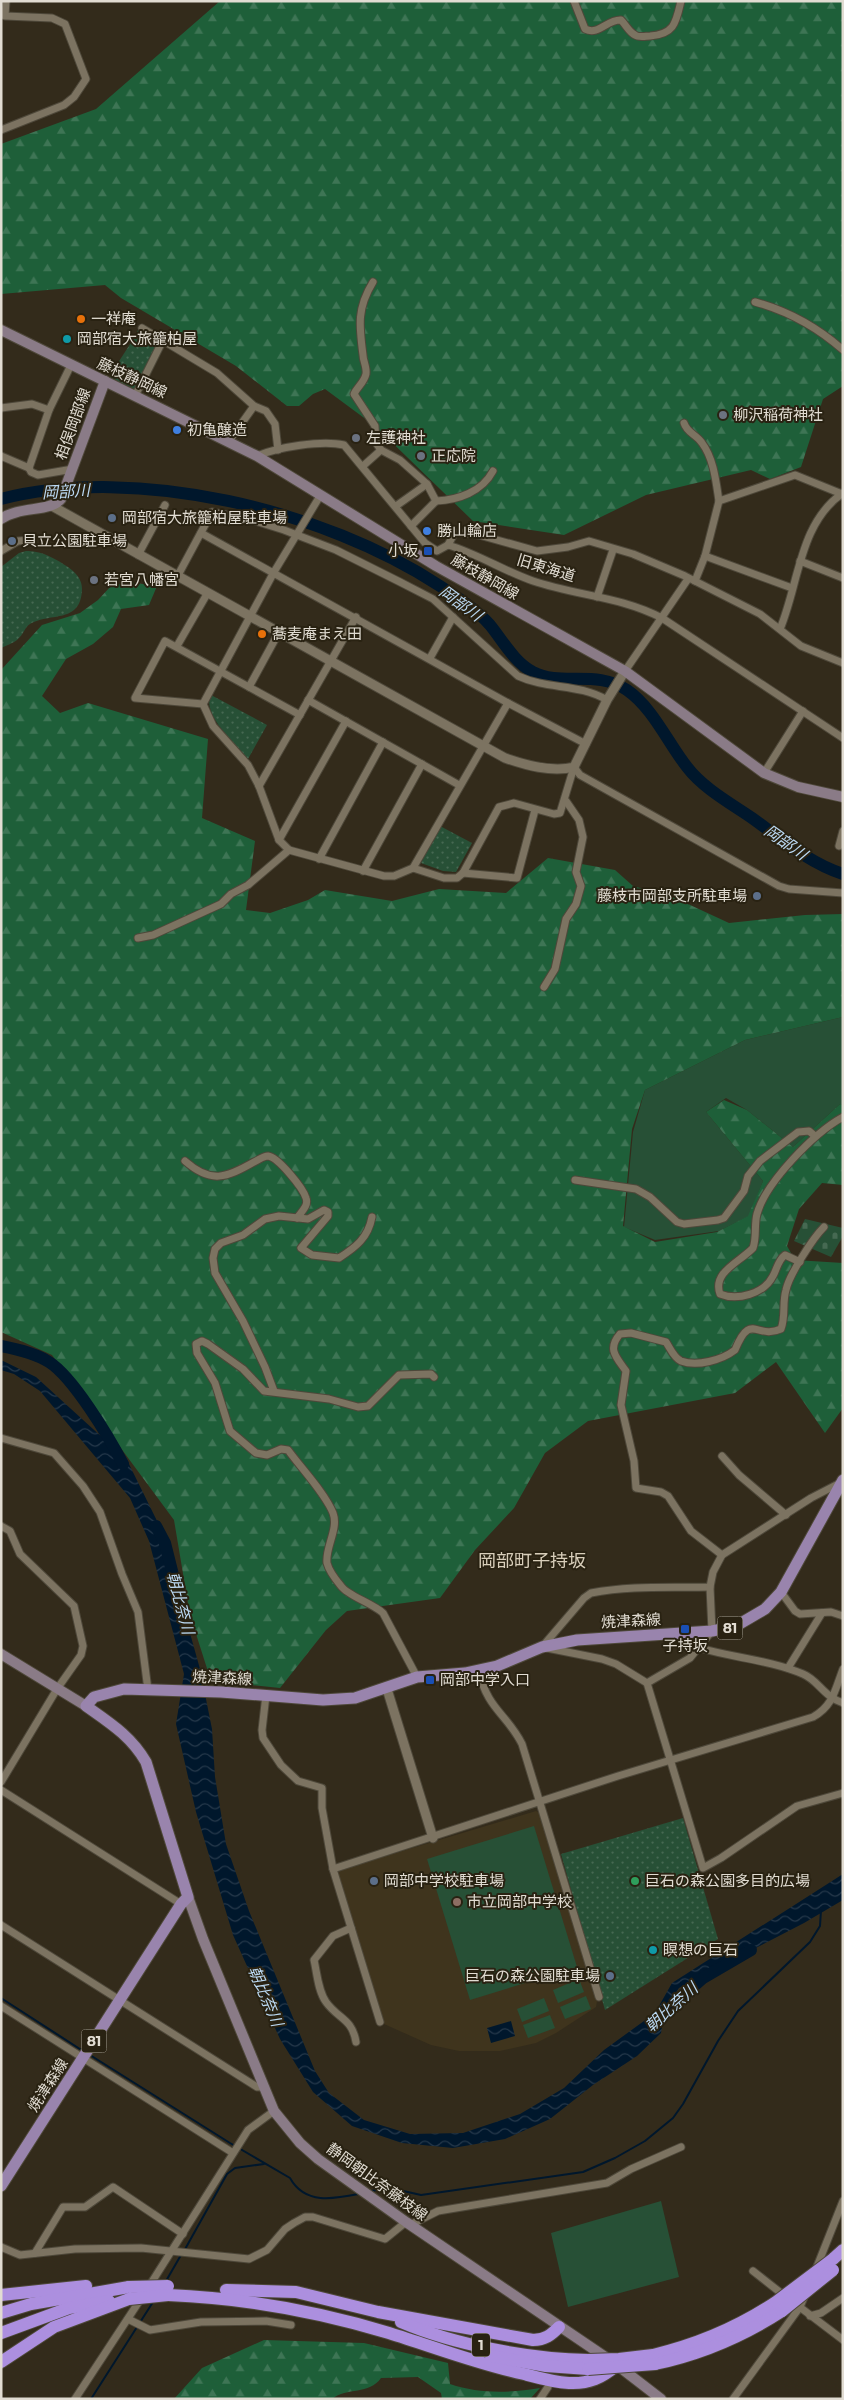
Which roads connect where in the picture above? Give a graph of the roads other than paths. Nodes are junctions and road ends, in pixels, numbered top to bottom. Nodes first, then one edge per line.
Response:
1 (6, 1) edge
2 (574, 1) edge
3 (681, 1) edge
4 (1, 130) edge
5 (373, 282) dead end
6 (755, 302) dead end
7 (142, 328) dead end
8 (4, 334) edge
9 (163, 340) junction
10 (843, 350) edge
11 (72, 365) junction
12 (104, 382) junction
13 (135, 396) junction
14 (254, 406) junction
15 (1, 408) edge
16 (49, 410) junction
17 (684, 423) dead end
18 (228, 441) junction
19 (278, 450) junction
20 (381, 450) junction
21 (1, 456) edge
22 (257, 456) junction
23 (363, 466) junction
24 (29, 468) junction
25 (493, 472) dead end
26 (72, 473) junction
27 (427, 484) junction
28 (842, 494) edge
29 (320, 496) junction
30 (436, 501) junction
31 (719, 501) junction
32 (165, 505) dead end
33 (52, 506) junction
34 (396, 506) junction
35 (1, 520) edge
36 (411, 526) junction
37 (201, 533) junction
38 (296, 535) junction
39 (30, 540) dead end
40 (448, 545) junction
41 (613, 550) junction
42 (437, 551) junction
43 (1, 552) edge
44 (138, 555) junction
45 (705, 556) junction
46 (800, 561) junction
47 (436, 566) junction
48 (274, 572) junction
49 (176, 577) junction
50 (843, 578) edge
51 (692, 580) junction
52 (792, 588) junction
53 (207, 594) junction
54 (597, 596) junction
55 (250, 616) junction
56 (356, 617) junction
57 (454, 618) junction
58 (662, 618) junction
59 (780, 629) junction
60 (279, 632) junction
61 (177, 646) junction
62 (430, 658) junction
63 (330, 661) junction
64 (843, 663) edge
65 (220, 672) junction
66 (623, 674) junction
67 (249, 687) junction
68 (308, 700) junction
69 (607, 700) junction
70 (508, 703) junction
71 (203, 704) junction
72 (802, 711) junction
73 (300, 715) junction
74 (346, 721) junction
75 (843, 738) edge
76 (384, 742) junction
77 (586, 744) junction
78 (483, 745) junction
79 (422, 764) junction
80 (574, 767) junction
81 (764, 773) junction
82 (459, 785) junction
83 (259, 786) junction
84 (843, 797) edge
85 (566, 801) junction
86 (535, 810) junction
87 (843, 830) edge
88 (279, 840) junction
89 (839, 846) dead end
90 (289, 850) junction
91 (320, 859) junction
92 (413, 868) junction
93 (363, 871) junction
94 (463, 873) junction
95 (843, 893) edge
96 (138, 938) dead end
97 (544, 987) dead end
98 (843, 1118) edge
99 (814, 1136) junction
100 (185, 1161) dead end
101 (574, 1180) dead end
102 (372, 1217) dead end
103 (297, 1218) junction
104 (824, 1227) dead end
105 (800, 1262) junction
106 (434, 1377) dead end
107 (274, 1391) junction
108 (1, 1438) edge
109 (722, 1456) dead end
110 (843, 1481) edge
111 (786, 1515) junction
112 (1, 1526) edge
113 (722, 1555) junction
114 (710, 1587) junction
115 (781, 1592) junction
116 (822, 1613) junction
117 (843, 1616) edge
118 (712, 1632) junction
119 (542, 1647) junction
120 (700, 1648) junction
121 (1, 1654) edge
122 (788, 1668) junction
123 (843, 1669) edge
124 (479, 1671) junction
125 (416, 1678) junction
126 (647, 1683) junction
127 (57, 1689) junction
128 (387, 1689) junction
129 (152, 1690) junction
130 (266, 1695) junction
131 (832, 1700) junction
132 (843, 1704) edge
133 (86, 1706) junction
134 (671, 1761) junction
135 (1, 1782) edge
136 (1, 1790) edge
137 (843, 1792) edge
138 (540, 1803) junction
139 (433, 1838) junction
140 (333, 1869) junction
141 (185, 1900) junction
142 (1, 1925) edge
143 (351, 1928) junction
144 (599, 1997) dead end
145 (118, 2000) junction
146 (1, 2006) edge
147 (380, 2022) dead end
148 (356, 2042) dead end
149 (83, 2058) junction
150 (265, 2087) junction
151 (274, 2111) junction
152 (681, 2147) dead end
153 (233, 2153) junction
154 (1, 2186) edge
155 (843, 2202) edge
156 (408, 2224) junction
157 (183, 2234) junction
158 (1, 2248) edge
159 (172, 2250) junction
160 (843, 2250) edge
161 (35, 2253) junction
162 (836, 2263) edge
163 (753, 2272) dead end
164 (168, 2290) junction
165 (129, 2293) junction
166 (1, 2295) edge
167 (843, 2298) edge
168 (800, 2307) junction
169 (378, 2312) junction
170 (1, 2313) edge
171 (810, 2316) junction
172 (128, 2319) junction
173 (291, 2326) dead end
174 (559, 2327) junction
175 (389, 2333) junction
176 (1, 2334) edge
177 (843, 2340) edge
178 (1, 2362) edge
179 (588, 2365) junction
180 (617, 2365) junction
181 (548, 2387) dead end
182 (75, 2399) edge
183 (540, 2399) edge
184 (661, 2399) edge
185 (733, 2399) edge

1 - 4 street
2 - 3 street
5 - 20 street
6 - 10 street
7 - 9 street
8 - 11 main road, 藤枝静岡線
9 - 13 street
9 - 14 street
11 - 12 main road, 藤枝静岡線
11 - 16 street
12 - 13 main road, 藤枝静岡線
12 - 26 main road, 相俣岡部線
13 - 18 main road, 藤枝静岡線
14 - 18 street
14 - 19 street
15 - 16 street
16 - 24 street
17 - 31 street
18 - 22 main road, 藤枝静岡線
19 - 22 street
19 - 23 street
20 - 23 street
20 - 27 street
21 - 24 street
22 - 29 main road, 藤枝静岡線
23 - 34 street
24 - 26 street
25 - 30 street
26 - 33 main road, 相俣岡部線
27 - 30 street
27 - 34 street
28 - 31 street
28 - 46 street
29 - 38 street
29 - 47 main road, 藤枝静岡線
30 - 36 street
31 - 45 street
32 - 44 street
33 - 35 main road, 相俣岡部線
33 - 44 street
34 - 36 street
36 - 42 street
37 - 38 street
37 - 48 street
37 - 49 street
38 - 48 street
38 - 57 street
39 - 43 street
40 - 41 street
40 - 42 street
40 - 54 street, 旧東海道
41 - 51 street
41 - 54 street
42 - 47 street
44 - 49 street
45 - 51 street
45 - 52 street
46 - 50 street
46 - 52 street
47 - 66 main road, 藤枝静岡線
48 - 55 street
48 - 56 street
49 - 53 street
51 - 58 street
51 - 59 street
52 - 59 street
53 - 55 street
53 - 61 street
54 - 58 street, 旧東海道
55 - 60 street
55 - 65 street
56 - 62 street
56 - 63 street
57 - 62 street
57 - 69 street
58 - 66 street
58 - 72 street, 旧東海道
59 - 64 street
60 - 63 street
60 - 67 street
61 - 65 street
61 - 71 street
62 - 70 street
63 - 68 street
63 - 78 street
65 - 67 street
65 - 71 street
66 - 69 street
66 - 81 main road, 藤枝静岡線
67 - 73 street
68 - 73 street
68 - 74 street
69 - 77 street
70 - 77 street
70 - 78 street
71 - 83 street
72 - 75 street, 旧東海道
72 - 81 street
73 - 83 street
74 - 76 street
74 - 88 street
76 - 79 street
76 - 91 street
77 - 80 street
78 - 80 street
78 - 82 street
79 - 82 street
79 - 93 street
80 - 85 street
80 - 95 street
81 - 84 main road, 藤枝静岡線
82 - 92 street
83 - 88 street
85 - 86 street
85 - 97 street
86 - 94 street
86 - 94 street
87 - 89 street
88 - 90 street
90 - 91 street
90 - 96 street
91 - 93 street
92 - 93 street
92 - 94 street
98 - 99 street
99 - 101 street
99 - 105 street
100 - 103 street
102 - 103 street
103 - 107 street
104 - 105 street
105 - 113 street
106 - 107 street
107 - 125 street
108 - 129 street
109 - 111 street
110 - 111 street
110 - 115 main road, 焼津森線 / 81
111 - 113 street
112 - 127 street
113 - 114 street
114 - 118 street
114 - 119 street
115 - 116 street
115 - 118 main road, 焼津森線 / 81
116 - 117 street
116 - 122 street
118 - 119 main road, 焼津森線 / 81
118 - 120 street
119 - 124 main road, 焼津森線 / 81
119 - 126 street
120 - 122 street
120 - 126 street
121 - 127 main road
122 - 131 street
123 - 131 street
124 - 125 main road, 焼津森線 / 81
124 - 138 street
125 - 128 main road, 焼津森線 / 81
126 - 134 street
127 - 133 main road
127 - 135 street
128 - 130 main road, 焼津森線 / 81
128 - 139 street
129 - 130 main road, 焼津森線 / 81
129 - 133 main road, 焼津森線 / 81
130 - 140 street
131 - 132 street
131 - 134 street
133 - 141 main road
134 - 137 street
134 - 138 street
136 - 141 street
138 - 139 street
138 - 144 street
139 - 140 street
140 - 143 street
141 - 145 main road, 焼津森線 / 81
141 - 150 main road, 静岡朝比奈藤枝線
142 - 145 street
143 - 147 street
143 - 148 street
145 - 149 main road, 焼津森線 / 81
145 - 150 street
146 - 149 street
149 - 153 street
149 - 154 main road, 焼津森線 / 81
150 - 151 main road, 静岡朝比奈藤枝線
151 - 153 street
151 - 156 main road, 静岡朝比奈藤枝線
152 - 156 street
153 - 157 street
155 - 168 street
156 - 159 street
156 - 174 main road, 静岡朝比奈藤枝線
157 - 159 street
157 - 161 street
158 - 161 street
159 - 161 street
159 - 172 street
160 - 162 highway
162 - 179 highway, 1, bridge
163 - 168 street
164 - 165 highway, bridge
164 - 169 highway
164 - 175 highway
165 - 166 highway
165 - 170 highway
165 - 176 highway
165 - 178 highway
167 - 171 street
168 - 171 street
168 - 185 street
169 - 174 highway
169 - 179 highway, 1
171 - 177 street
172 - 173 street
172 - 182 street
174 - 180 main road, 静岡朝比奈藤枝線
175 - 179 highway
175 - 180 highway
180 - 184 main road, 静岡朝比奈藤枝線
181 - 183 street

